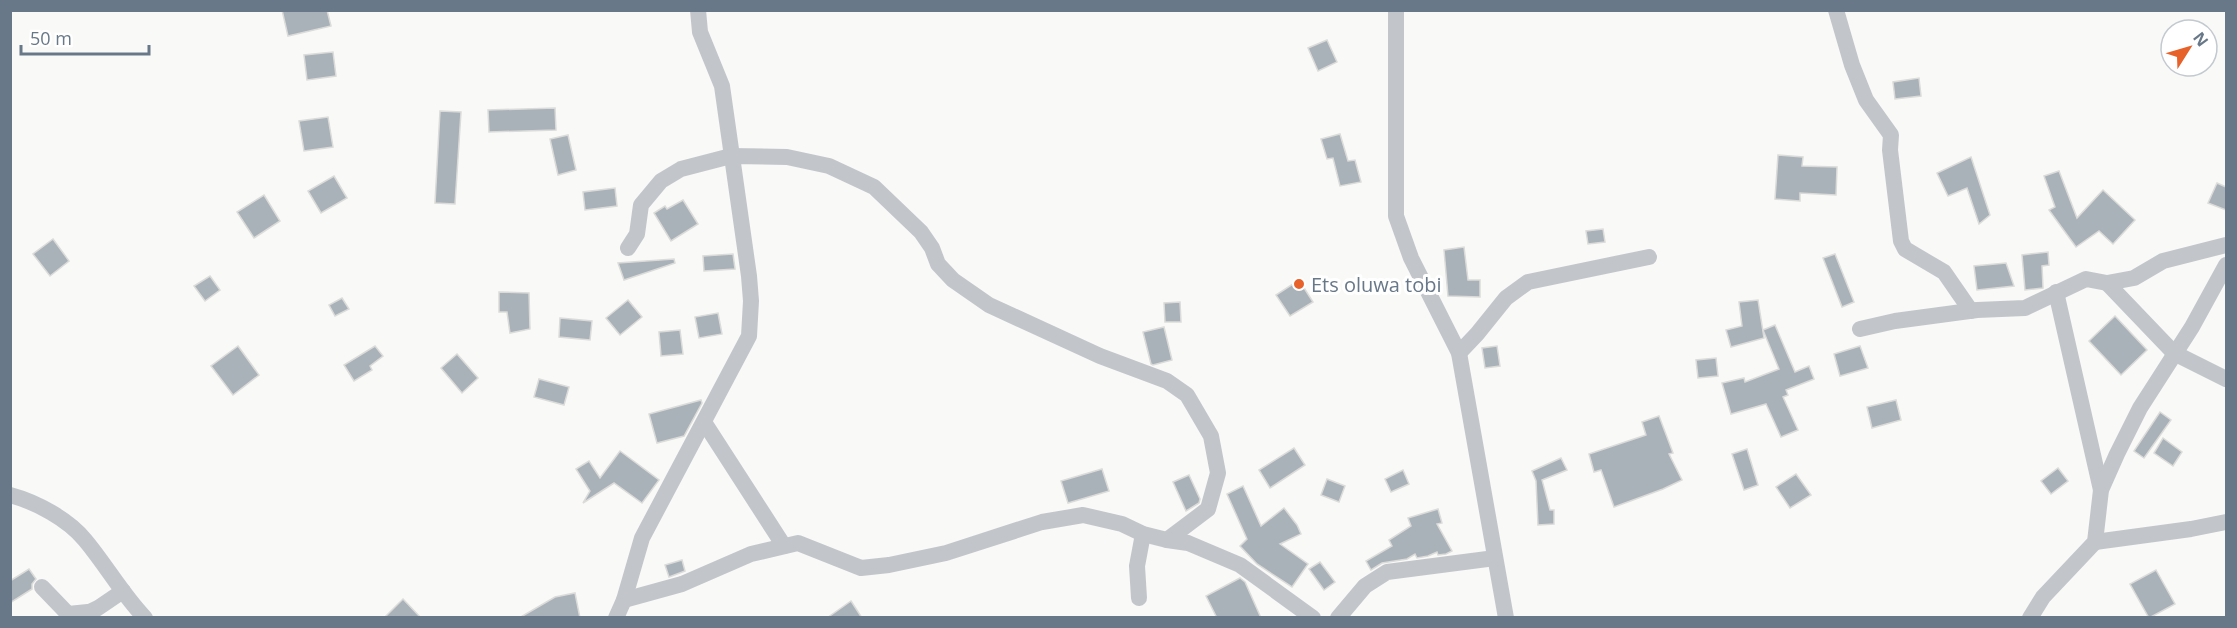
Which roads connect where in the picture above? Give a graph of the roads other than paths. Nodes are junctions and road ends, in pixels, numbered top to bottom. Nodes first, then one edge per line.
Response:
1 (698, 10) edge
2 (1396, 10) edge
3 (1836, 10) edge
4 (731, 156) junction
5 (2226, 245) edge
6 (628, 248) dead end
7 (1649, 256) dead end
8 (2226, 265) edge
9 (2107, 284) junction
10 (2056, 292) junction
11 (1971, 311) junction
12 (1860, 329) dead end
13 (1459, 353) junction
14 (2174, 353) junction
15 (2226, 379) edge
16 (704, 422) junction
17 (2101, 490) junction
18 (10, 495) edge
19 (2226, 522) edge
20 (1143, 534) junction
21 (1167, 540) junction
22 (2095, 542) junction
23 (784, 546) junction
24 (1495, 558) junction
25 (42, 588) dead end
26 (123, 591) junction
27 (1139, 598) dead end
28 (624, 600) junction
29 (83, 615) edge
30 (145, 618) edge
31 (616, 618) edge
32 (1313, 618) edge
33 (1338, 618) edge
34 (1506, 618) edge
35 (2030, 618) edge

1 - 4 street
2 - 13 street
3 - 11 street
4 - 6 street
4 - 16 street
4 - 21 street
5 - 9 street
7 - 13 street
8 - 14 street
9 - 10 street
9 - 14 street
10 - 11 street
10 - 17 street
11 - 12 street
13 - 24 street
14 - 15 street
14 - 17 street
16 - 23 street
16 - 28 street
17 - 22 street
18 - 26 street
19 - 22 street
20 - 21 street
20 - 23 street
20 - 27 street
21 - 32 street
22 - 35 street
23 - 28 street
24 - 33 street
24 - 34 street
25 - 29 street
26 - 29 street
26 - 30 street
28 - 31 street

